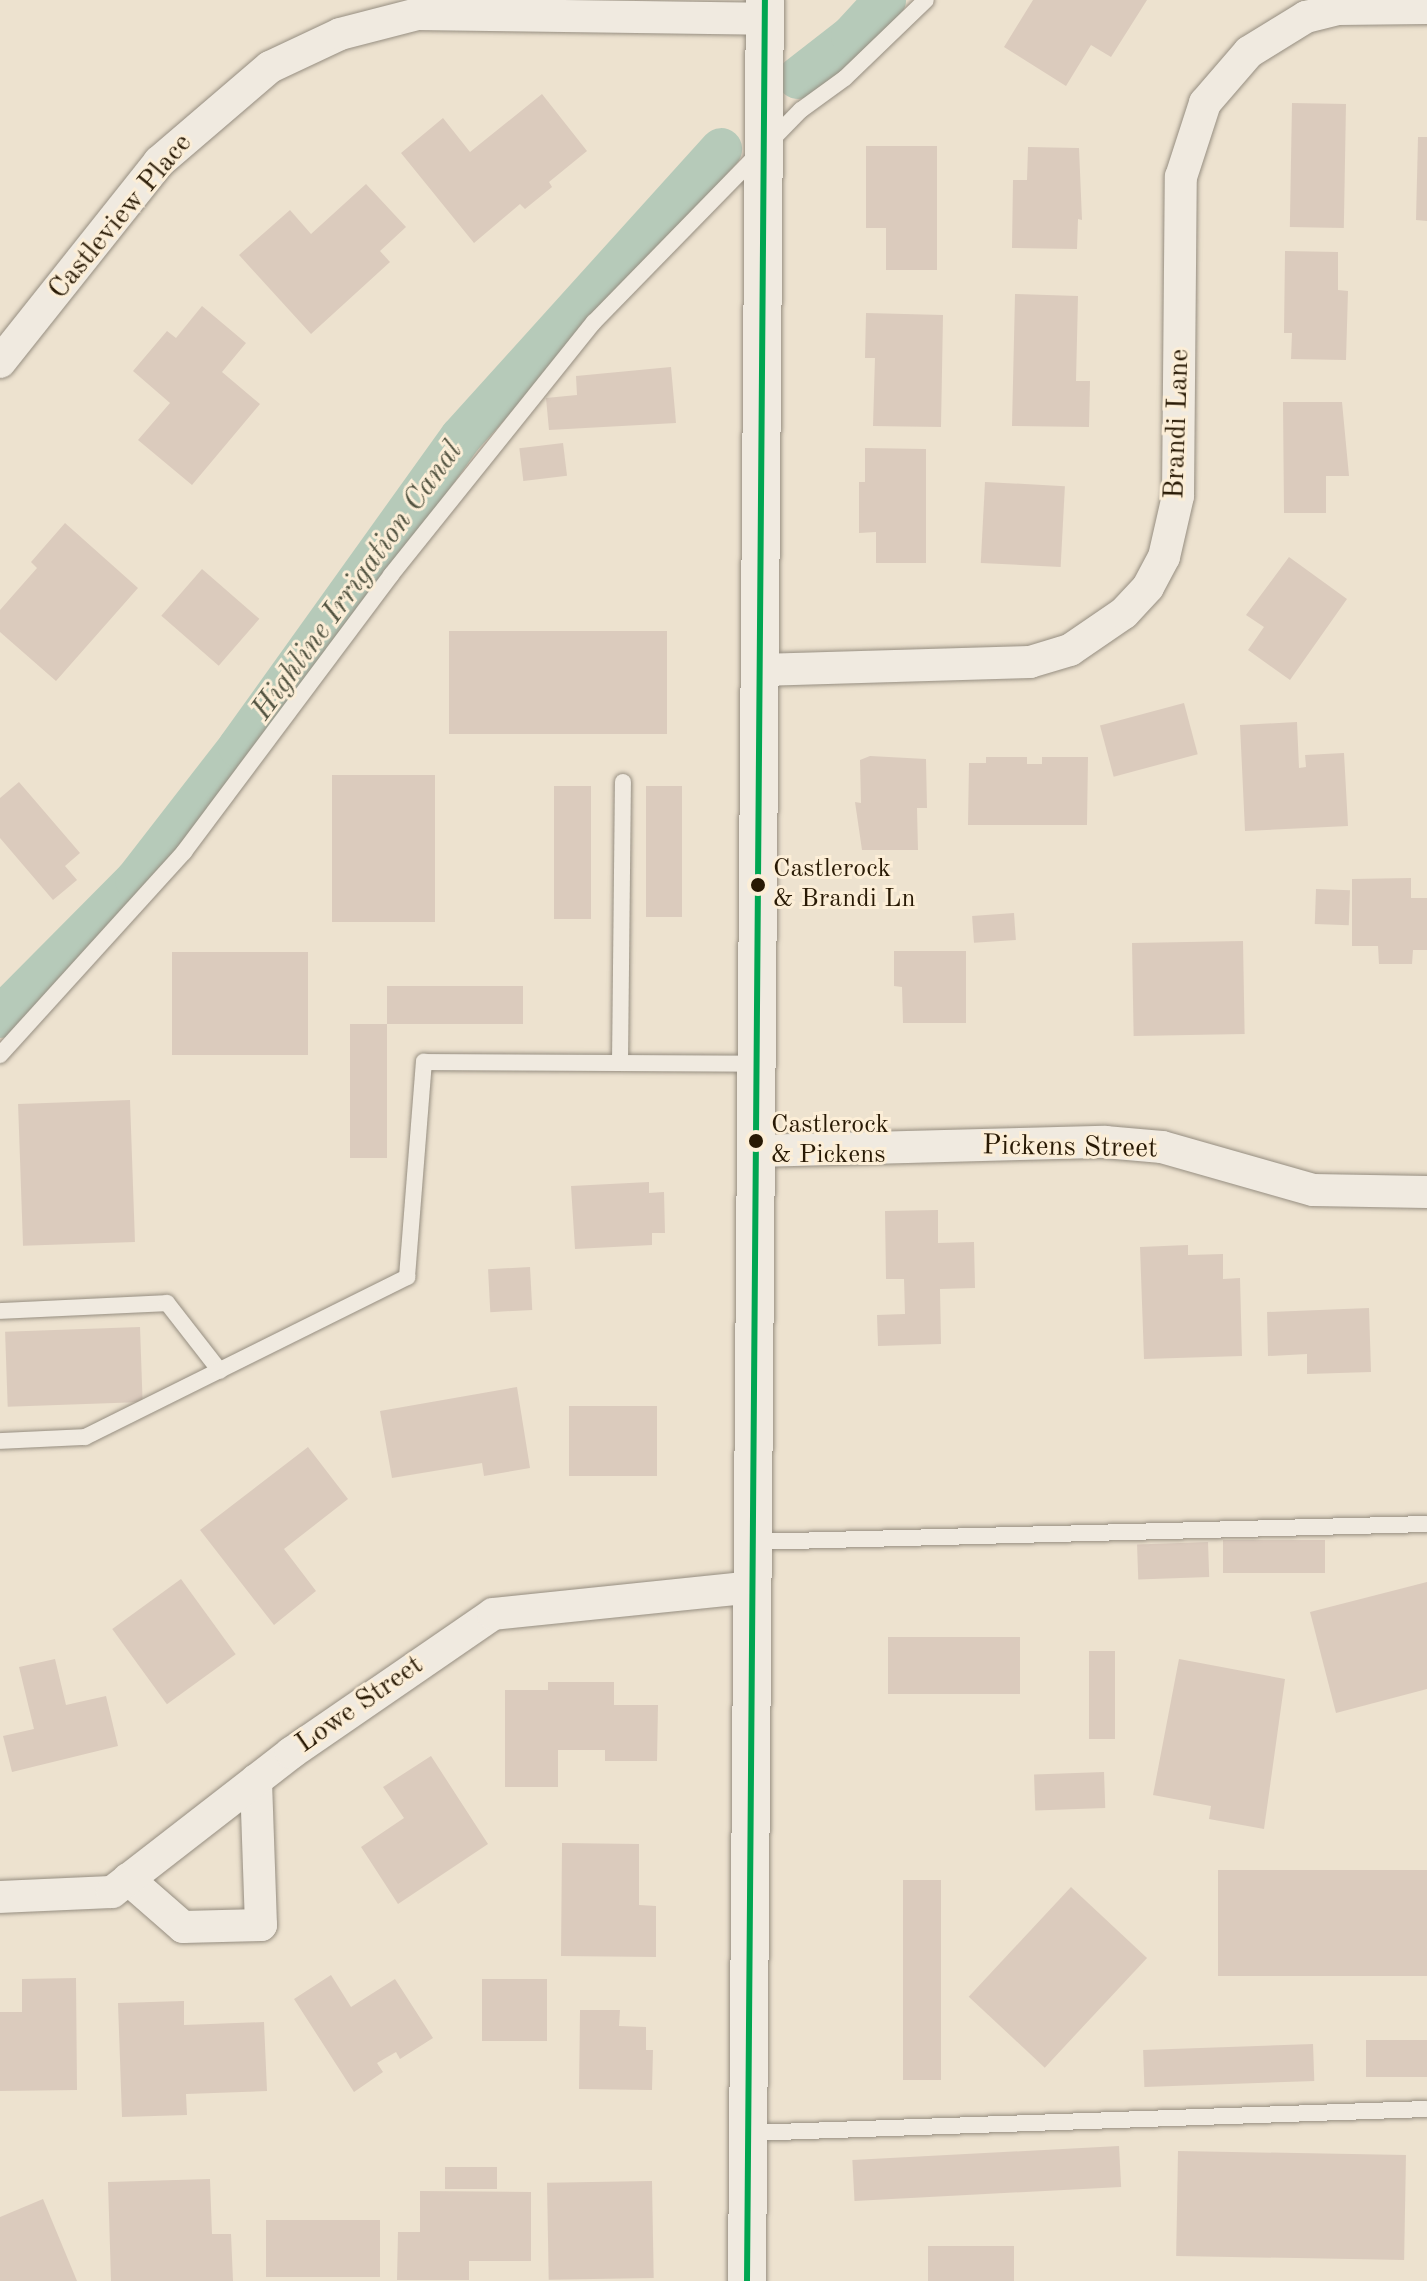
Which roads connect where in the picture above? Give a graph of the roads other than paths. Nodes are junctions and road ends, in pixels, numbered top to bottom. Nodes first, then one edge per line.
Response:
1 (926, 0) edge
2 (1427, 8) edge
3 (764, 9) edge
4 (763, 151) junction
5 (0, 362) edge
6 (760, 670) junction
7 (623, 782) dead end
8 (0, 1055) edge
9 (620, 1063) junction
10 (757, 1064) junction
11 (756, 1151) junction
12 (1427, 1192) edge
13 (0, 1311) edge
14 (220, 1371) junction
15 (0, 1441) edge
16 (1427, 1524) edge
17 (753, 1542) junction
18 (753, 1587) junction
19 (256, 1780) junction
20 (128, 1879) junction
21 (0, 1897) edge
22 (1427, 2109) edge
23 (749, 2133) junction
24 (747, 2281) edge

1 - 4 lane
2 - 6 street, Brandi Lane
3 - 4 street
3 - 5 street, Castleview Place
4 - 6 street
4 - 8 lane
6 - 10 street
7 - 9 lane
9 - 10 lane
9 - 14 lane
10 - 11 street
11 - 12 street, Pickens Street
11 - 17 street
13 - 14 lane
14 - 15 lane
16 - 17 lane
17 - 18 street
18 - 19 street, Lowe Street
18 - 23 street
19 - 20 street, Lowe Street
19 - 20 street
20 - 21 street, Lowe Street
22 - 23 lane
23 - 24 street

